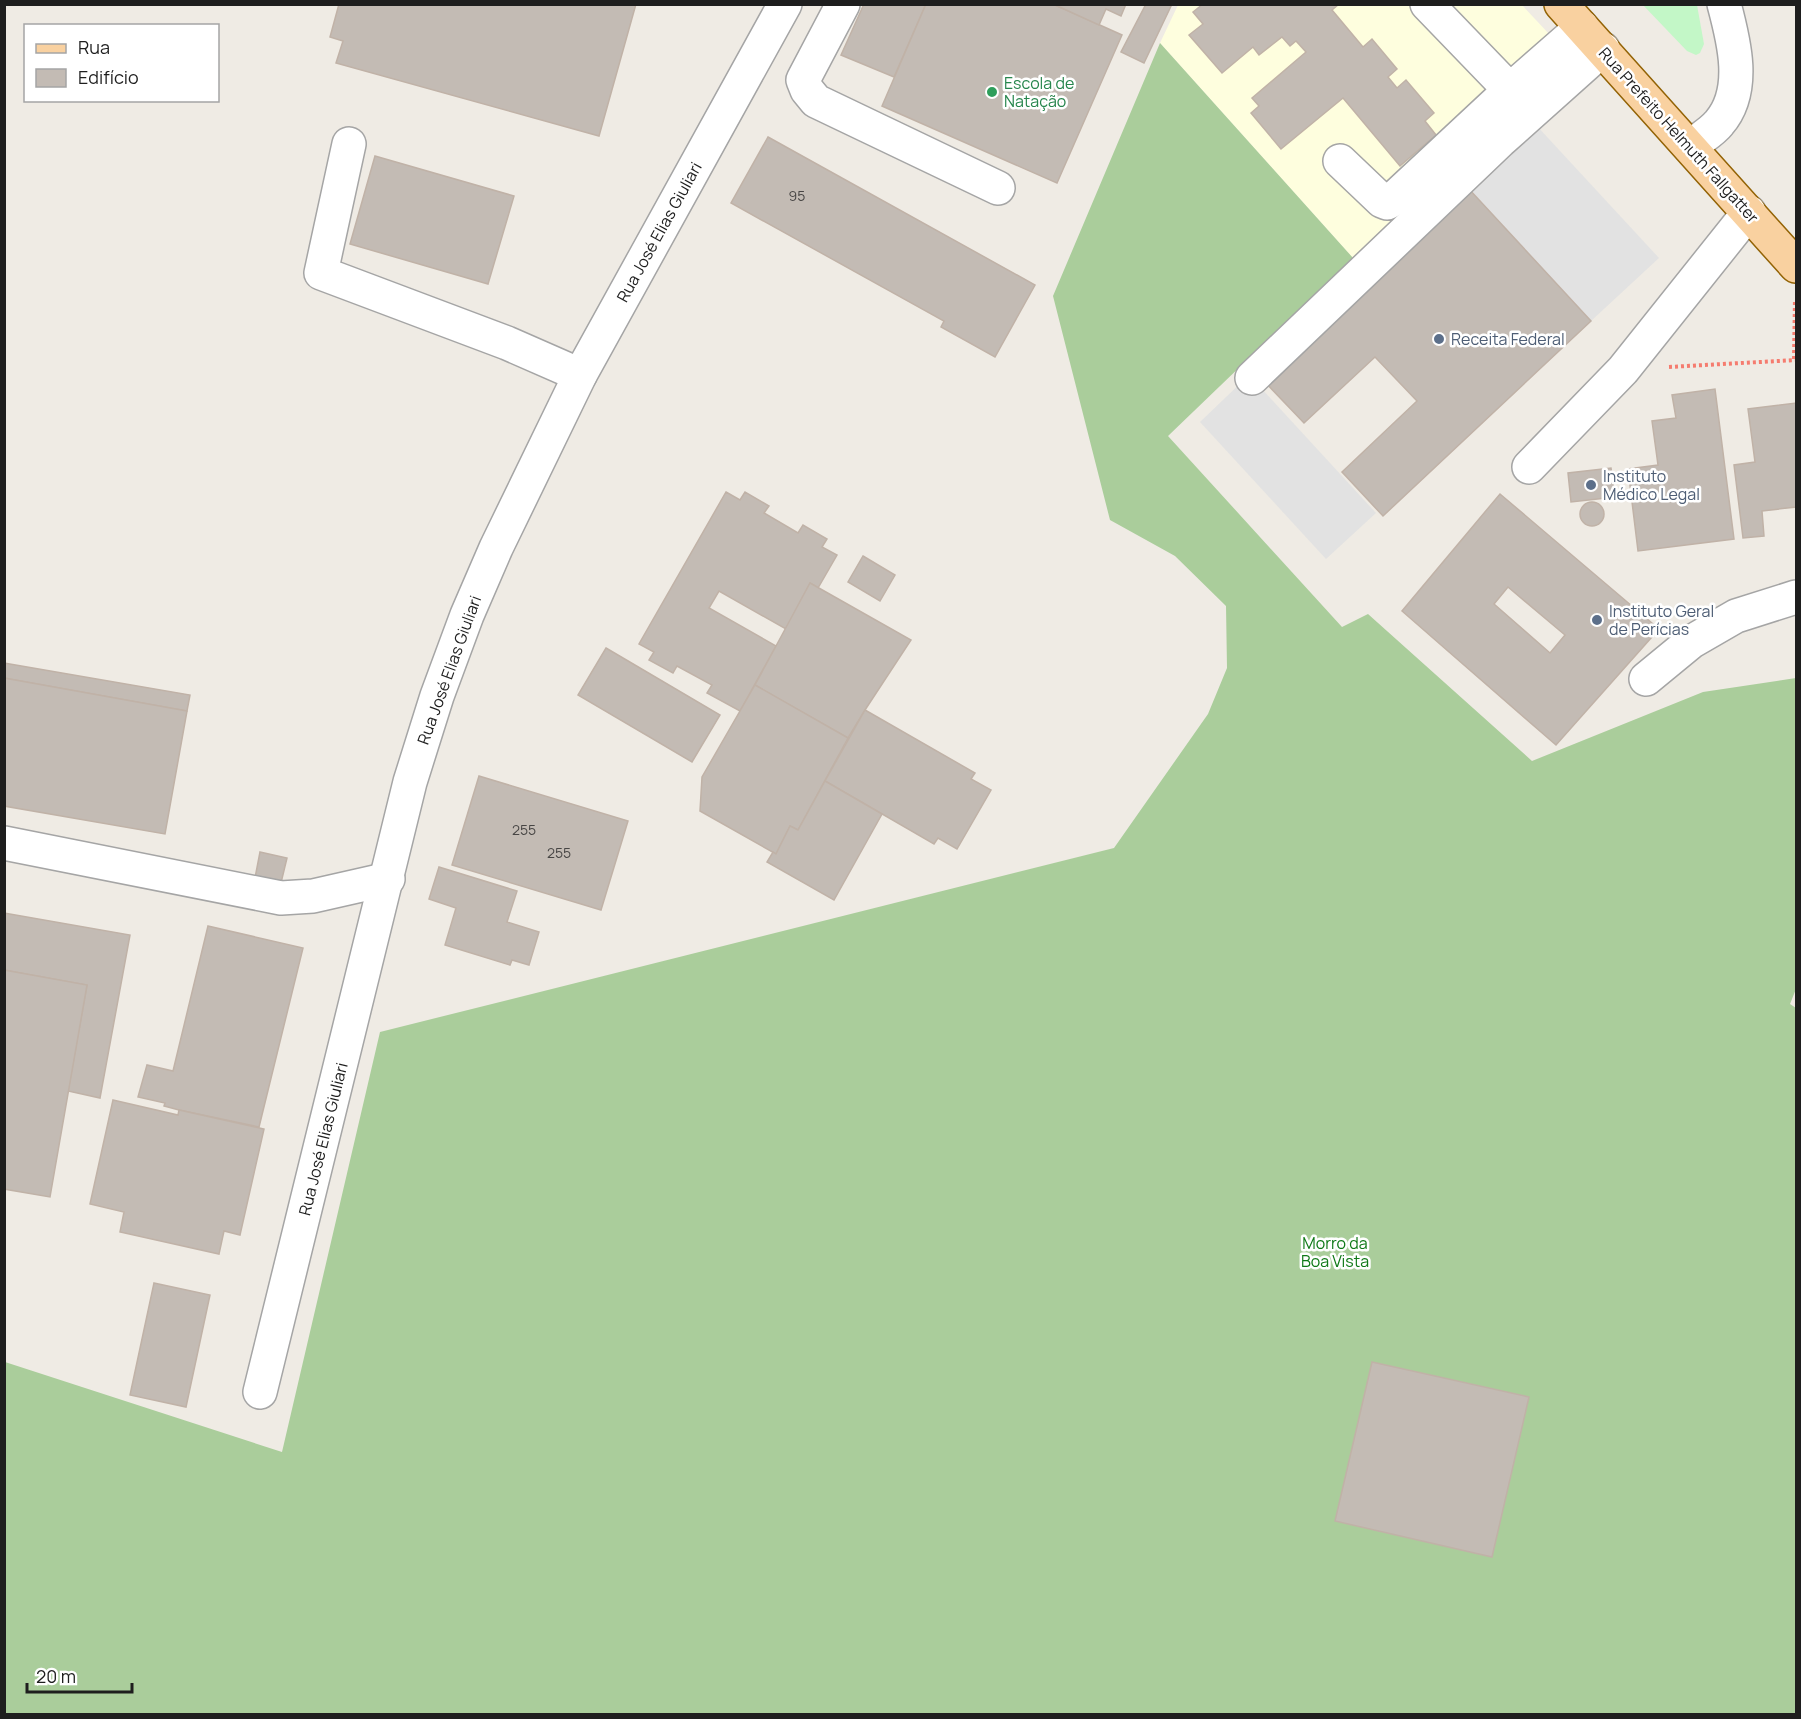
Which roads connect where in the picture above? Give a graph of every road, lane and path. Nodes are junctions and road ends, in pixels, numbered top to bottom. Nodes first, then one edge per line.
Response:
1 (785, 4) edge
2 (843, 4) edge
3 (1427, 4) edge
4 (1725, 4) edge
5 (1582, 27) edge
6 (1510, 90) junction
7 (349, 144) dead end
8 (1690, 147) junction
9 (1340, 161) dead end
10 (998, 188) dead end
11 (1749, 212) junction
12 (1796, 265) edge
13 (1795, 360) edge
14 (1623, 370) junction
15 (580, 375) junction
16 (1252, 378) dead end
17 (1529, 467) dead end
18 (1797, 597) edge
19 (1646, 679) dead end
20 (4, 843) edge
21 (388, 879) junction
22 (260, 1392) dead end

1 - 15 street, Rua José Elias Giuliari
2 - 10 street
3 - 6 street
4 - 8 street
5 - 6 street
5 - 8 main road, Rua Prefeito Helmuth Fallgatter
5 - 16 street
6 - 9 street
7 - 15 street
8 - 11 main road, Rua Prefeito Helmuth Fallgatter
11 - 12 main road, Rua Prefeito Helmuth Fallgatter
11 - 14 street
12 - 13 path
13 - 14 path
14 - 17 street
15 - 21 street, Rua José Elias Giuliari
18 - 19 street
20 - 21 street
21 - 22 street, Rua José Elias Giuliari

